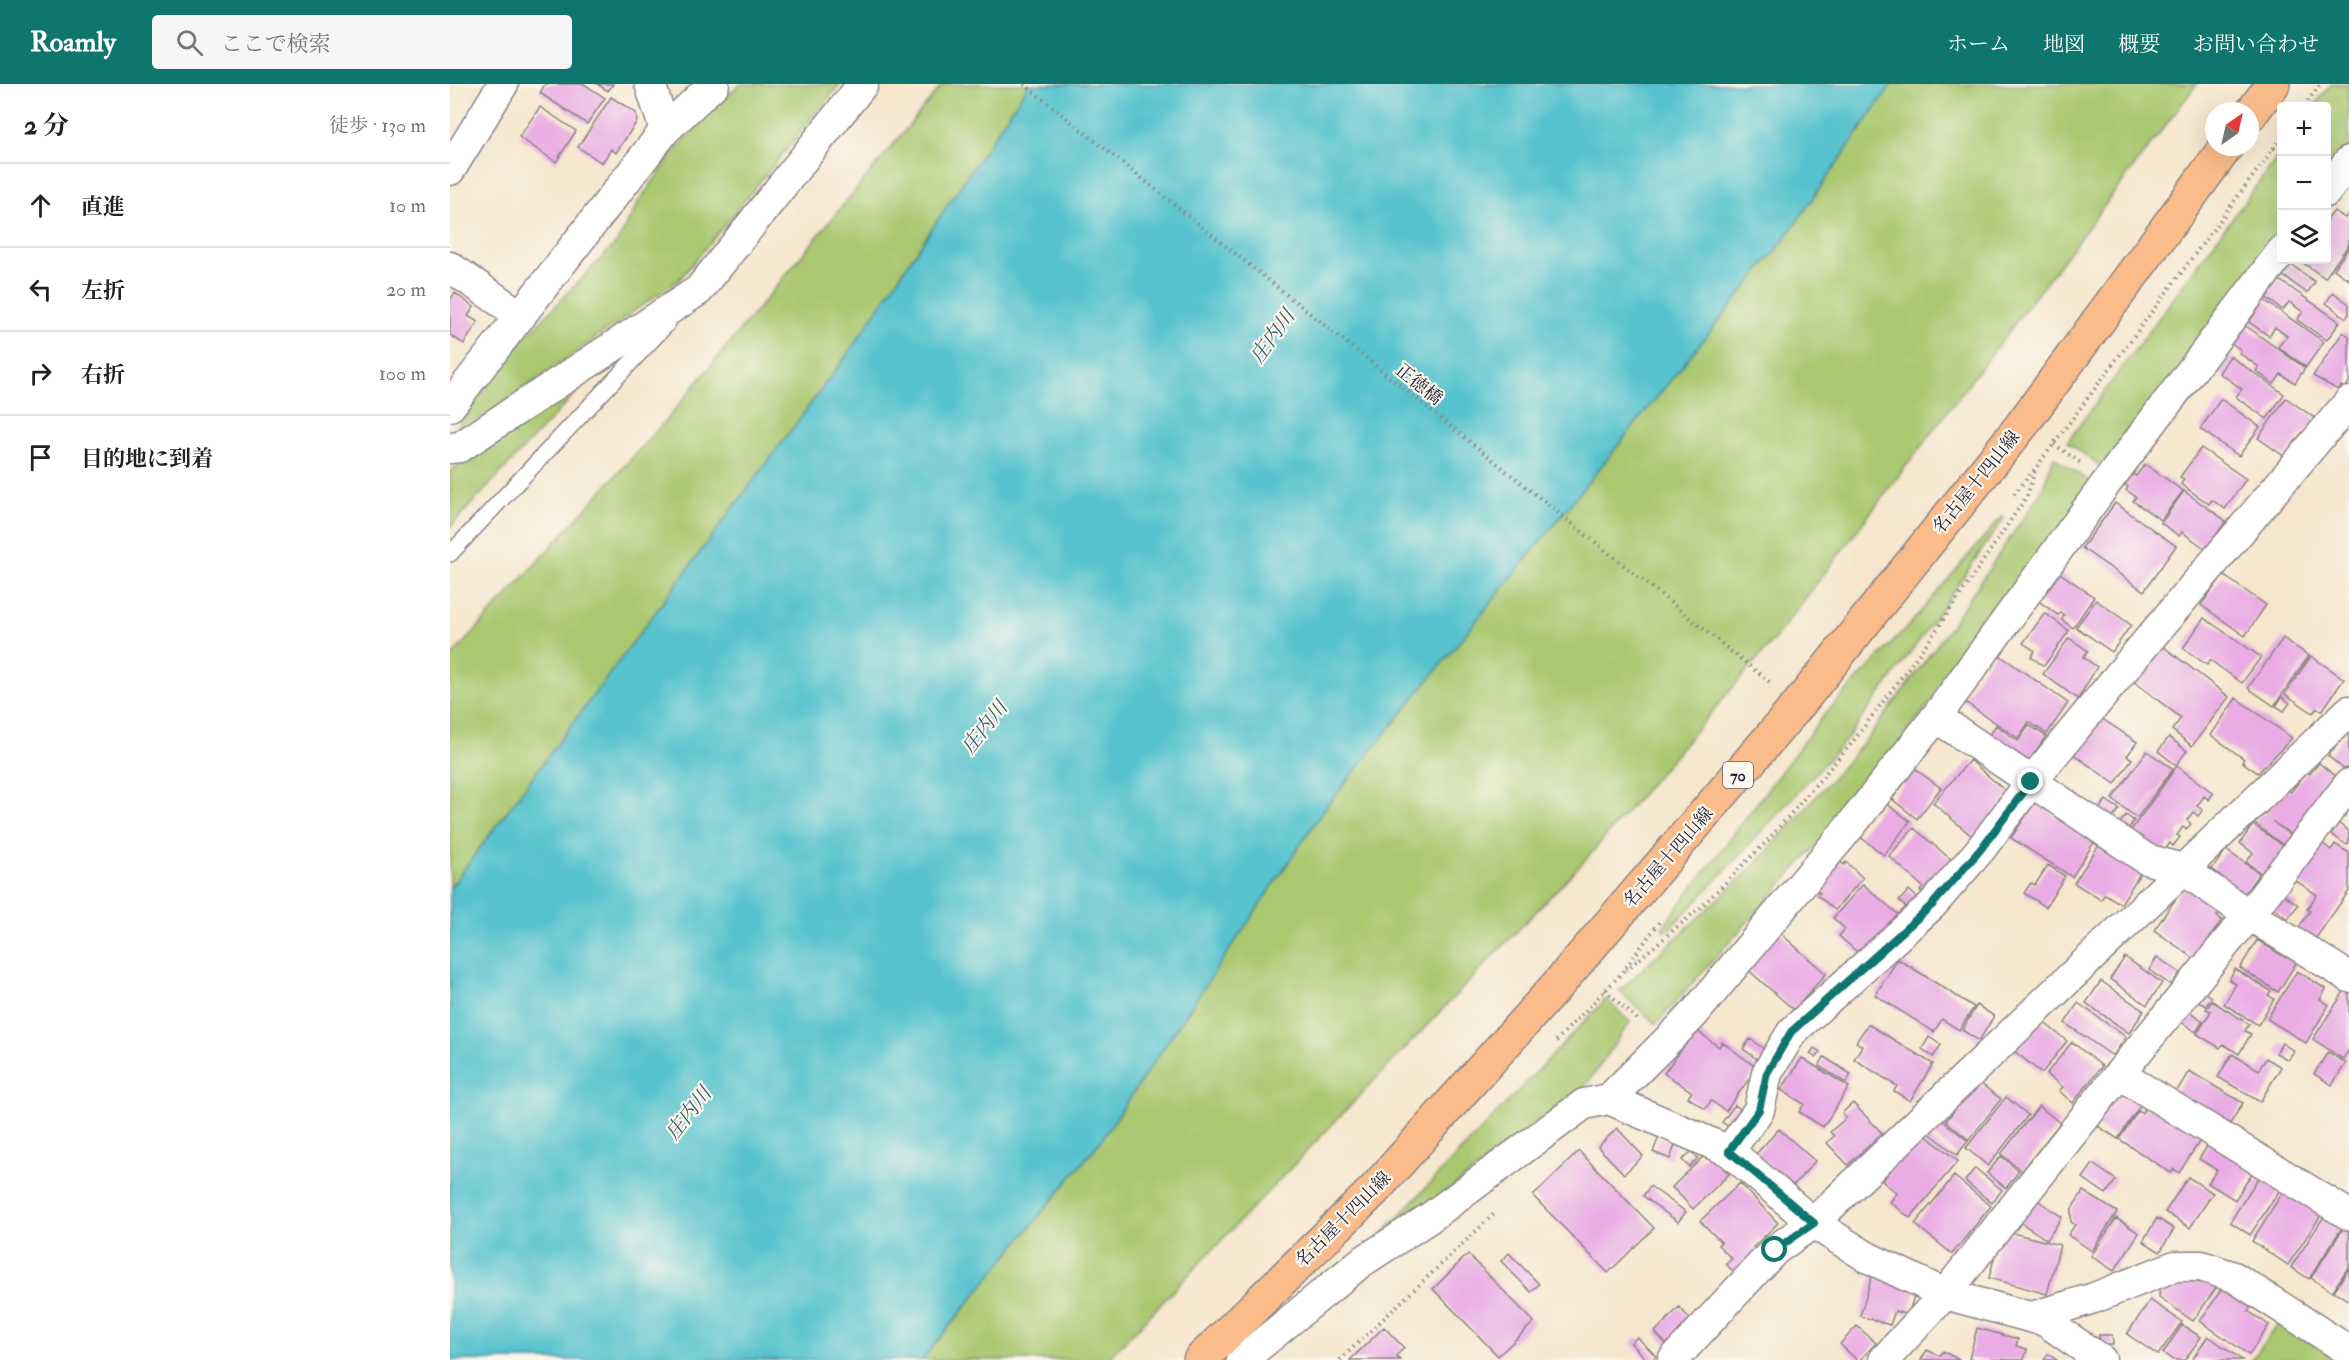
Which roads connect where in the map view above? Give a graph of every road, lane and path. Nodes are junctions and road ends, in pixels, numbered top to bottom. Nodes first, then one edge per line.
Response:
1 (503, 84) edge
2 (650, 84) edge
3 (714, 84) edge
4 (863, 84) edge
5 (1024, 84) edge
6 (2273, 84) edge
7 (2321, 84) edge
8 (2307, 102) edge
9 (2259, 103) edge
10 (665, 129) junction
11 (2274, 148) dead end
12 (2277, 150) edge
13 (2219, 156) edge
14 (2349, 161) edge
15 (450, 170) edge
16 (2335, 193) edge
17 (2277, 258) edge
18 (450, 267) edge
19 (699, 290) junction
20 (521, 316) junction
21 (2349, 402) edge
22 (450, 406) edge
23 (450, 448) edge
24 (2035, 468) dead end
25 (450, 554) edge
26 (1798, 705) junction
27 (2349, 711) edge
28 (1936, 717) junction
29 (2031, 782) junction
30 (2349, 784) edge
31 (2182, 869) junction
32 (2249, 915) junction
33 (1621, 974) dead end
34 (2349, 977) edge
35 (1605, 990) dead end
36 (1635, 1017) dead end
37 (2119, 1074) junction
38 (1609, 1100) junction
39 (1729, 1151) junction
40 (1502, 1206) dead end
41 (2349, 1215) edge
42 (1814, 1223) junction
43 (1946, 1293) junction
44 (2032, 1317) junction
45 (2349, 1351) edge
46 (1200, 1360) edge
47 (1242, 1360) edge
48 (1340, 1360) edge
49 (1672, 1360) edge
50 (1884, 1360) edge
51 (2101, 1360) edge

1 - 15 street
2 - 10 street
3 - 10 street
4 - 19 street
5 - 26 path, 正徳橋
6 - 9 main road
7 - 8 path
10 - 20 street
11 - 12 path
13 - 26 main road, 名古屋十四山線 / 70
14 - 16 street
17 - 28 street
18 - 20 street
19 - 23 street
19 - 25 lane
20 - 22 street
21 - 29 street
24 - 33 path
26 - 46 main road, 名古屋十四山線 / 70
27 - 31 street
28 - 29 street
28 - 38 street
29 - 31 street
29 - 39 street
30 - 32 street
31 - 32 street
31 - 42 street
32 - 34 street
32 - 37 street
35 - 36 path
37 - 41 street
37 - 43 street
38 - 39 street
38 - 47 street
39 - 42 street
40 - 48 path
42 - 43 street
42 - 49 street
43 - 44 street
43 - 50 street
44 - 45 street
44 - 51 street

